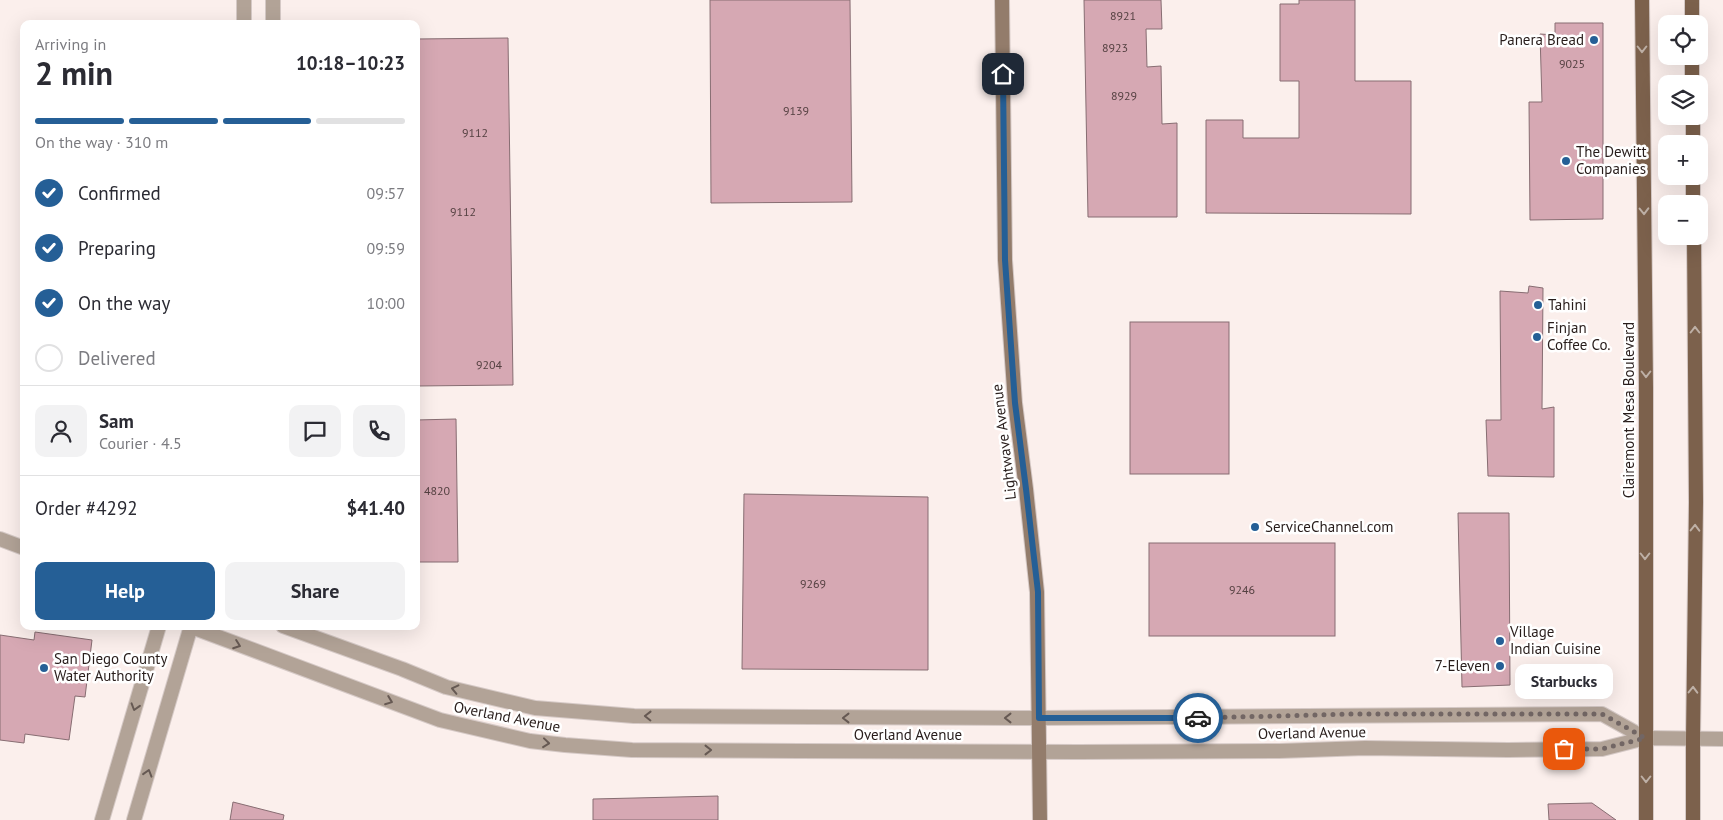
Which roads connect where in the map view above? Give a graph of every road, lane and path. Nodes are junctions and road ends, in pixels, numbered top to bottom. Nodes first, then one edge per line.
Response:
1 (244, 0) edge
2 (272, 0) edge
3 (1002, 0) edge
4 (1642, 0) edge
5 (1692, 0) edge
6 (1692, 15) edge
7 (244, 20) edge
8 (272, 20) edge
9 (1694, 245) edge
10 (0, 539) edge
11 (20, 546) edge
12 (158, 630) edge
13 (189, 630) edge
14 (198, 630) edge
15 (294, 630) edge
16 (1039, 718) junction
17 (1645, 738) junction
18 (1693, 739) junction
19 (1723, 739) edge
20 (1040, 751) junction
21 (102, 820) edge
22 (134, 820) edge
23 (1040, 820) edge
24 (1646, 820) edge
25 (1694, 820) edge

1 - 7 street
2 - 8 street
3 - 16 main road, Lightwave Avenue
4 -> 17 main road, Clairemont Mesa Boulevard
5 - 6 main road
18 -> 9 main road
10 - 11 street
12 -> 21 street
22 -> 13 street
14 -> 20 street, Overland Avenue
16 -> 15 street, Overland Avenue
16 - 17 street, Overland Avenue
16 - 20 main road, Lightwave Avenue
17 - 18 street, Overland Avenue
17 - 20 street, Overland Avenue
17 -> 24 main road, Clairemont Mesa Boulevard
18 - 19 street, Overland Avenue
18 - 25 main road
20 - 23 main road, Lightwave Avenue

